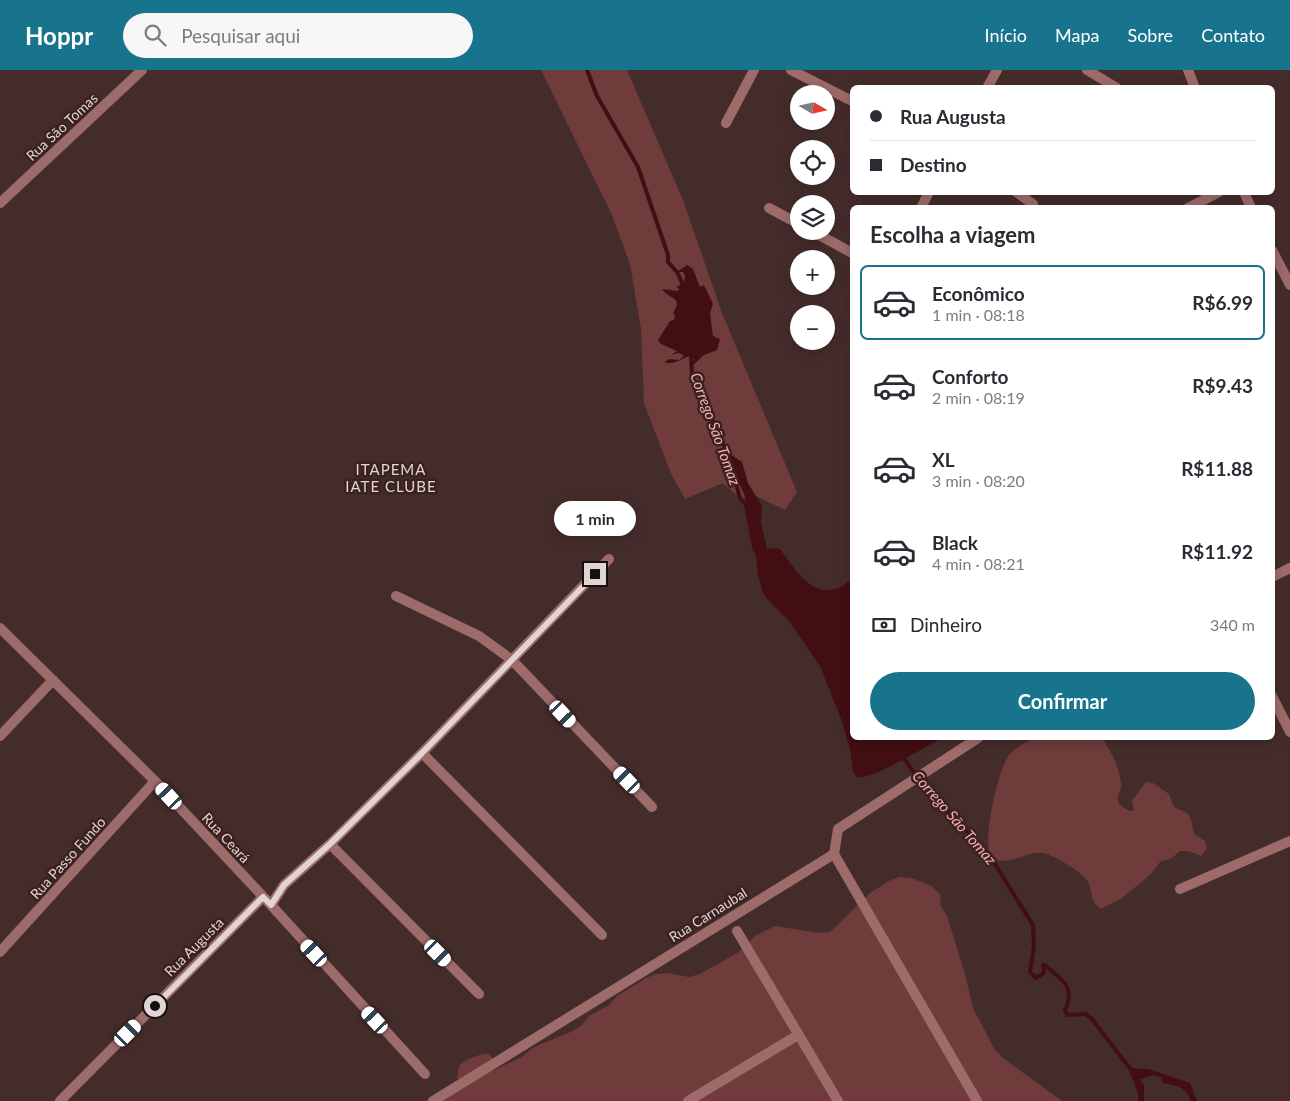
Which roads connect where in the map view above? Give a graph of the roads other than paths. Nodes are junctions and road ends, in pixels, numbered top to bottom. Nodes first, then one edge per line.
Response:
1 (142, 70) edge
2 (754, 70) edge
3 (791, 70) edge
4 (997, 70) edge
5 (1087, 70) edge
6 (1188, 70) edge
7 (990, 85) edge
8 (1112, 85) edge
9 (1194, 85) edge
10 (850, 100) edge
11 (726, 123) dead end
12 (1020, 195) edge
13 (1213, 195) edge
14 (0, 203) edge
15 (1033, 204) dead end
16 (1194, 205) edge
17 (769, 208) dead end
18 (790, 219) edge
19 (828, 240) edge
20 (850, 252) edge
21 (1275, 256) edge
22 (1290, 285) edge
23 (609, 559) dead end
24 (1290, 568) edge
25 (1275, 576) edge
26 (396, 596) dead end
27 (0, 628) edge
28 (512, 660) junction
29 (53, 680) junction
30 (1275, 702) edge
31 (1290, 732) edge
32 (0, 736) edge
33 (975, 740) edge
34 (422, 753) junction
35 (156, 781) junction
36 (652, 807) dead end
37 (1290, 841) edge
38 (330, 844) junction
39 (834, 854) junction
40 (1180, 889) dead end
41 (263, 897) junction
42 (271, 905) junction
43 (737, 931) dead end
44 (602, 935) dead end
45 (0, 952) edge
46 (479, 994) dead end
47 (798, 1035) junction
48 (425, 1074) dead end
49 (447, 1097) edge
50 (60, 1101) edge
51 (433, 1101) edge
52 (688, 1101) edge
53 (838, 1101) edge
54 (977, 1101) edge

1 - 14 street, Rua São Tomas
2 - 11 street
3 - 10 street
4 - 7 street
5 - 8 street
6 - 9 street
12 - 15 street
13 - 16 street
17 - 18 street
19 - 20 street
21 - 22 street
23 - 28 street
24 - 25 street
26 - 28 street
27 - 29 street, Rua Ceará
28 - 34 street
28 - 36 street
29 - 32 street
29 - 35 street, Rua Ceará
30 - 31 street
33 - 39 street
34 - 38 street
34 - 44 street
35 - 41 street, Rua Ceará
35 - 45 street, Rua Passo Fundo
37 - 40 street
38 - 42 street
38 - 46 street
39 - 49 street, Rua Carnaubal
39 - 54 street
41 - 42 street, Rua Ceará
41 - 50 street, Rua Augusta
42 - 48 street, Rua Ceará
43 - 47 street
47 - 52 street
47 - 53 street
49 - 51 street, Rua Carnaubal

